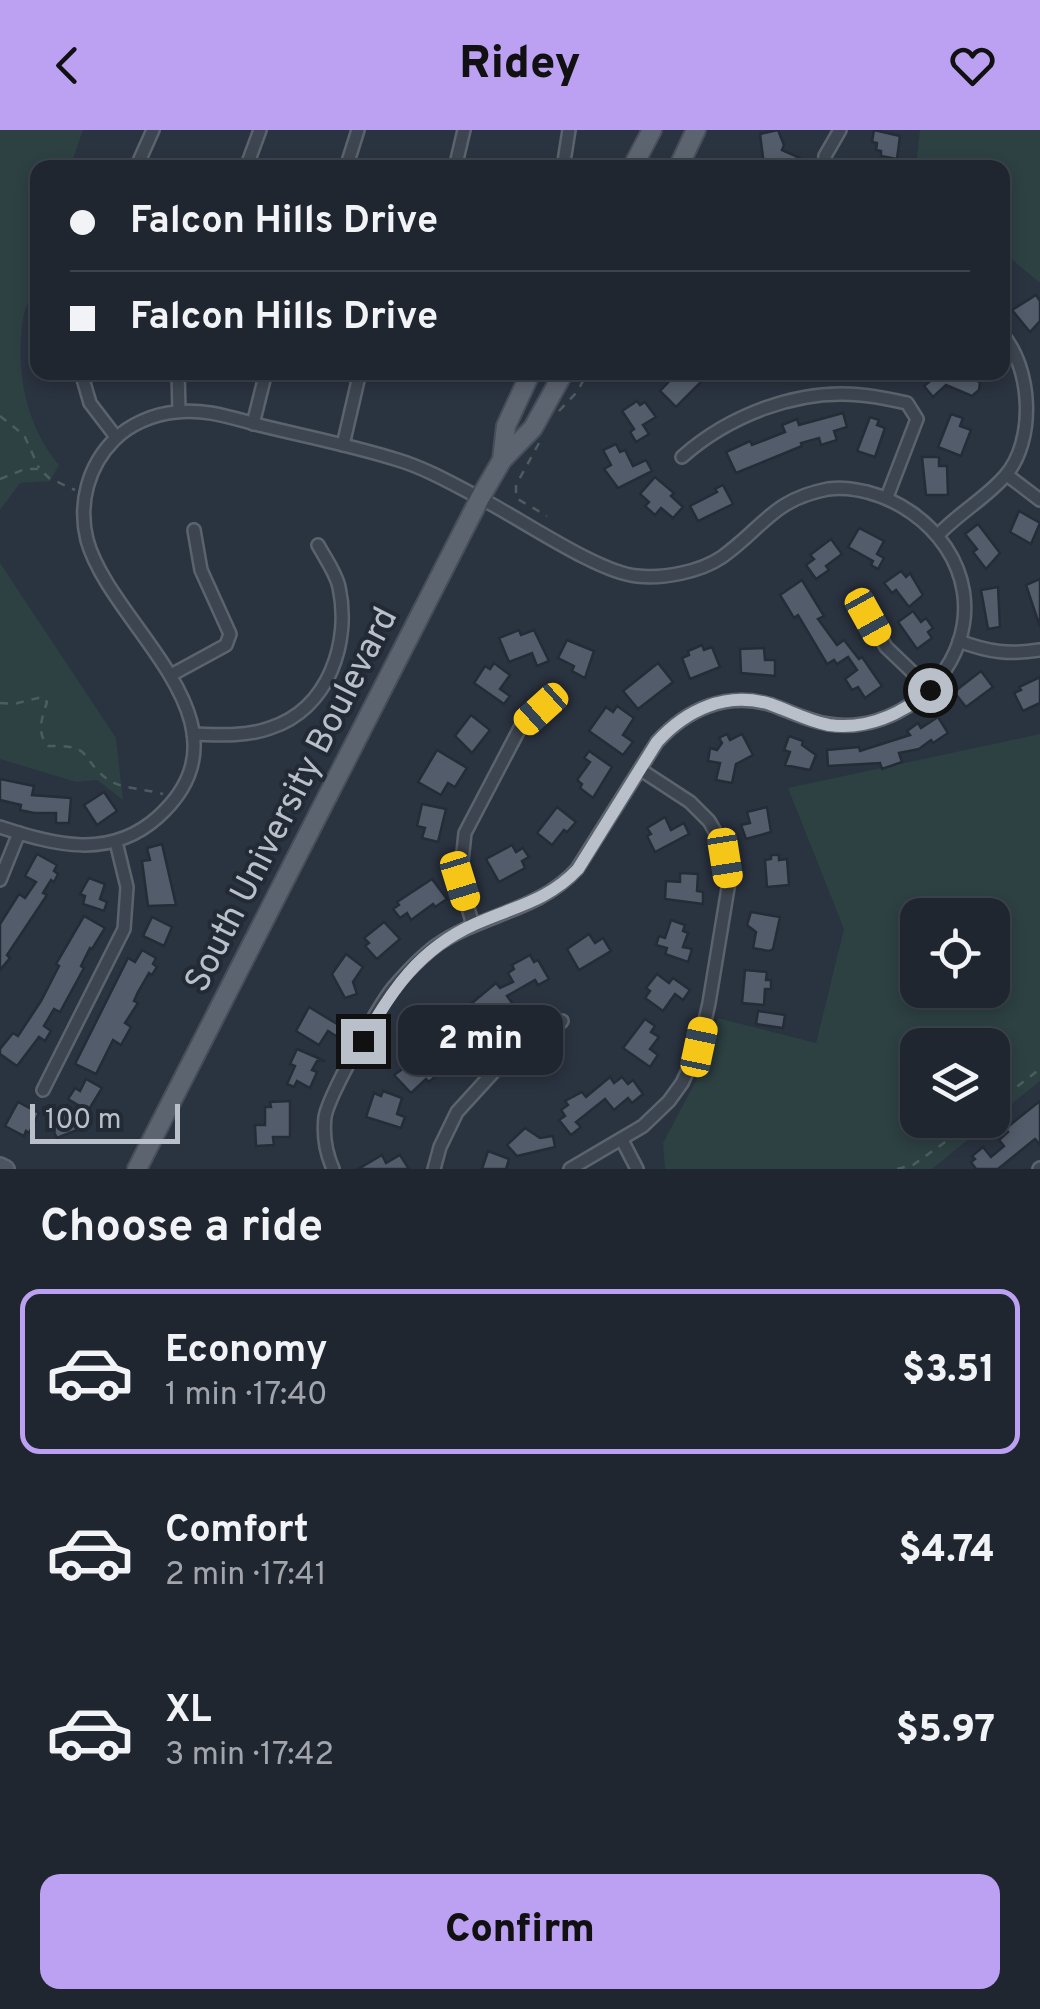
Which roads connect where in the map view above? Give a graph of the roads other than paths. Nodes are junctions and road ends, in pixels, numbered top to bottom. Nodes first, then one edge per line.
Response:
1 (153, 130) edge
2 (260, 130) edge
3 (358, 130) edge
4 (464, 130) edge
5 (568, 130) edge
6 (652, 130) edge
7 (696, 130) edge
8 (840, 130) edge
9 (140, 160) edge
10 (249, 160) edge
11 (349, 160) edge
12 (457, 160) edge
13 (564, 160) edge
14 (636, 160) edge
15 (682, 160) edge
16 (825, 160) edge
17 (1010, 349) edge
18 (84, 380) edge
19 (178, 380) edge
20 (264, 380) edge
21 (358, 380) edge
22 (527, 380) edge
23 (560, 380) edge
24 (179, 411) junction
25 (253, 424) junction
26 (116, 438) junction
27 (343, 445) junction
28 (682, 457) dead end
29 (502, 460) junction
30 (1007, 475) junction
31 (480, 498) junction
32 (887, 498) junction
33 (1040, 500) edge
34 (194, 530) dead end
35 (939, 534) junction
36 (318, 545) dead end
37 (854, 601) dead end
38 (959, 641) junction
39 (1040, 650) edge
40 (171, 676) junction
41 (930, 690) junction
42 (541, 709) dead end
43 (193, 734) junction
44 (640, 770) junction
45 (0, 827) edge
46 (19, 833) junction
47 (116, 842) junction
48 (0, 880) edge
49 (473, 925) junction
50 (562, 1021) dead end
51 (43, 1090) dead end
52 (622, 1140) junction
53 (137, 1169) edge
54 (333, 1169) edge
55 (434, 1169) edge
56 (570, 1169) edge
57 (638, 1169) edge

1 - 9 street
2 - 10 street
3 - 11 street
4 - 12 street
5 - 13 street
6 - 14 main road
7 - 15 main road
8 - 16 street
17 - 30 street
18 - 26 street
19 - 24 street
20 - 25 street
21 - 27 street
22 - 29 main road, South University Boulevard
23 - 29 main road, South University Boulevard
24 - 25 street
24 - 26 street
25 - 27 street
26 - 40 street
27 - 31 street
28 - 32 street
29 - 31 main road, South University Boulevard
30 - 33 street
30 - 35 street
31 - 32 street
31 - 53 main road, South University Boulevard
32 - 35 street
34 - 40 street
35 - 38 street
36 - 43 street
37 - 41 street
38 - 39 street
38 - 41 street
40 - 43 street
41 - 44 street
42 - 49 street
43 - 47 street
44 - 49 street
44 - 52 street
45 - 46 street
46 - 47 street
46 - 48 street
47 - 51 street
49 - 54 street
50 - 55 street
52 - 56 street
52 - 57 street

